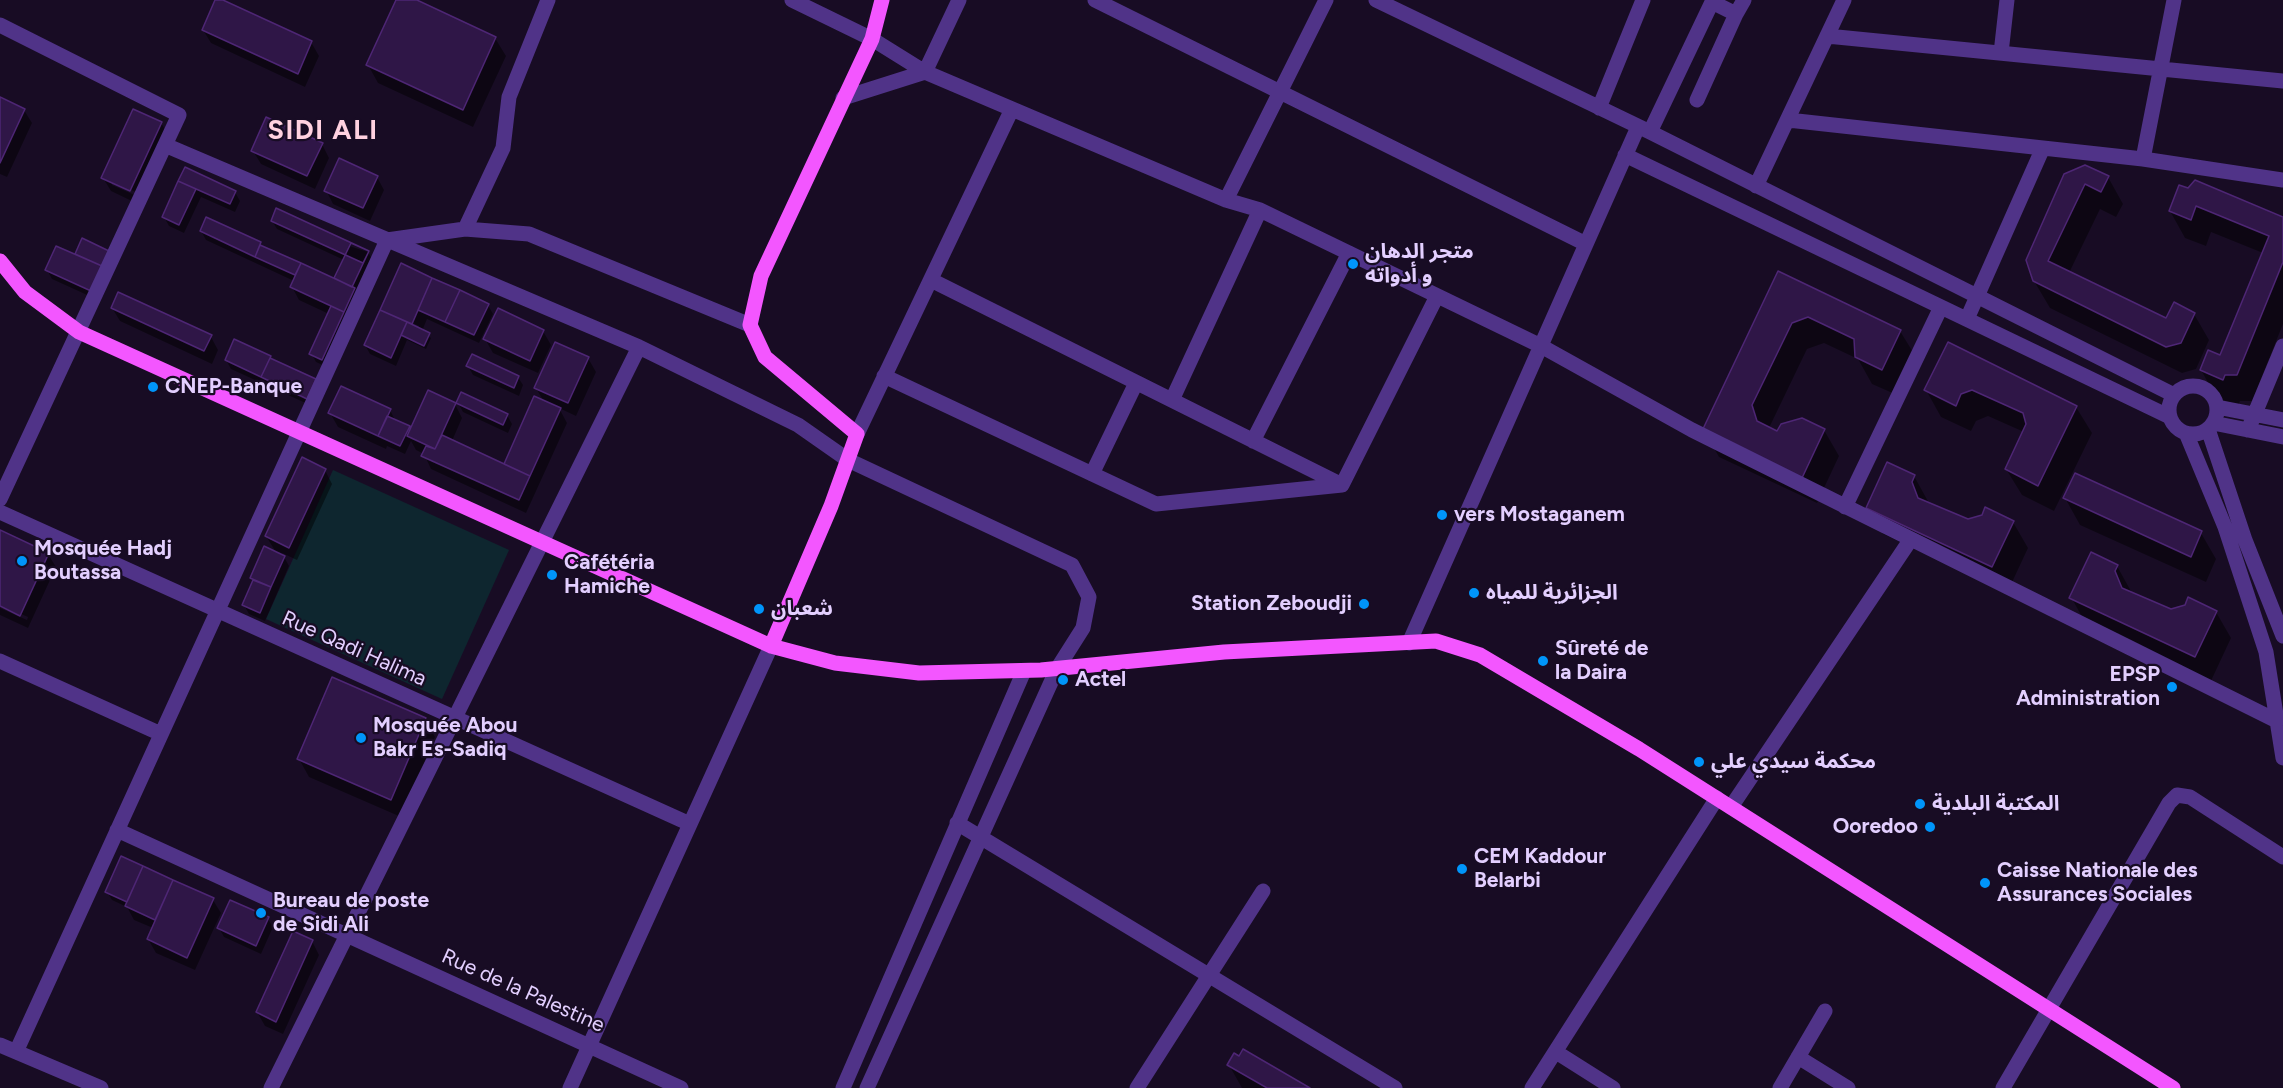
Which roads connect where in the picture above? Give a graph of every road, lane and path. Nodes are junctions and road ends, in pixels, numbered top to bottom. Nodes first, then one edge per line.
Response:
1 (548, 0) edge
2 (792, 0) edge
3 (882, 0) edge
4 (959, 0) edge
5 (1095, 0) edge
6 (1326, 0) edge
7 (1376, 0) edge
8 (1643, 0) edge
9 (1844, 0) edge
10 (2007, 0) edge
11 (2174, 0) edge
12 (1712, 1) edge
13 (1395, 4) edge
14 (1740, 7) edge
15 (0, 25) edge
16 (1827, 36) junction
17 (872, 39) junction
18 (2001, 53) junction
19 (2162, 69) junction
20 (925, 72) junction
21 (2283, 81) edge
22 (1281, 90) junction
23 (843, 98) junction
24 (1697, 100) dead end
25 (1599, 108) junction
26 (1012, 110) junction
27 (1788, 120) junction
28 (1644, 129) junction
29 (165, 145) junction
30 (2042, 150) junction
31 (1625, 155) junction
32 (2143, 159) junction
33 (2283, 180) edge
34 (1756, 186) junction
35 (1226, 200) junction
36 (1260, 210) junction
37 (465, 229) junction
38 (387, 240) junction
39 (1586, 244) junction
40 (1349, 253) junction
41 (0, 261) edge
42 (930, 280) junction
43 (1437, 296) junction
44 (1977, 296) junction
45 (1941, 307) junction
46 (1966, 319) junction
47 (750, 325) junction
48 (79, 332) junction
49 (1540, 346) junction
50 (2283, 346) edge
51 (639, 347) junction
52 (884, 376) junction
53 (1136, 383) junction
54 (2174, 395) junction
55 (1172, 400) junction
56 (2217, 407) junction
57 (2254, 414) junction
58 (2170, 417) junction
59 (2283, 420) edge
60 (2210, 426) junction
61 (2248, 430) junction
62 (300, 431) junction
63 (2186, 433) junction
64 (857, 434) junction
65 (2283, 437) edge
66 (1253, 441) junction
67 (848, 460) junction
68 (1092, 474) junction
69 (1342, 485) junction
70 (0, 499) edge
71 (1845, 507) junction
72 (0, 512) edge
73 (1911, 539) junction
74 (542, 542) junction
75 (219, 611) junction
76 (2283, 636) edge
77 (1409, 643) junction
78 (771, 646) junction
79 (0, 661) edge
80 (1057, 669) junction
81 (1024, 671) junction
82 (455, 718) junction
83 (2277, 721) junction
84 (161, 734) junction
85 (2283, 758) edge
86 (1717, 798) junction
87 (1731, 807) junction
88 (957, 823) junction
89 (690, 824) junction
90 (117, 830) junction
91 (981, 837) junction
92 (2283, 857) edge
93 (1263, 891) dead end
94 (347, 935) junction
95 (1211, 975) junction
96 (2049, 1010) junction
97 (1825, 1011) dead end
98 (0, 1045) edge
99 (590, 1045) junction
100 (16, 1052) junction
101 (1556, 1053) junction
102 (1798, 1057) junction
103 (101, 1088) edge
104 (271, 1088) edge
105 (570, 1088) edge
106 (681, 1088) edge
107 (843, 1088) edge
108 (867, 1088) edge
109 (1137, 1088) edge
110 (1395, 1088) edge
111 (1532, 1088) edge
112 (1613, 1088) edge
113 (1780, 1088) edge
114 (1848, 1088) edge
115 (2003, 1088) edge
116 (2173, 1088) edge

1 - 37 street
2 - 17 street
3 - 17 main road
4 - 20 street
5 - 22 street
6 - 22 street
7 - 13 street
8 - 25 street
9 - 16 street
10 - 18 street
11 - 19 street
12 - 14 street
12 - 28 street
13 - 25 street
14 - 24 street
15 - 29 street
16 - 18 street
16 - 27 street
17 - 20 street
17 - 23 main road
18 - 19 street
19 - 21 street
19 - 32 street
20 - 23 street
20 - 26 street
22 - 35 street
22 - 39 street
23 - 47 main road
25 - 28 street
26 - 35 street
26 - 42 street
27 - 30 street
27 - 34 street
28 - 31 street
28 - 34 street
29 - 38 street
29 - 48 street
30 - 32 street
30 - 44 street
31 - 39 street
31 - 45 street
32 - 33 street
34 - 44 street
35 - 36 street
36 - 40 street
36 - 55 street
37 - 38 street
37 - 47 street
38 - 51 street
38 - 62 street
39 - 49 street
40 - 43 street
40 - 66 street
41 - 48 main road
42 - 52 street
42 - 53 street
43 - 49 street
43 - 69 street
44 - 46 street
44 - 54 street
45 - 46 street
45 - 71 street
46 - 58 street
47 - 64 main road
48 - 62 main road
48 - 70 street
49 - 71 street
49 - 77 street
50 - 57 street
51 - 67 street
51 - 74 street
52 - 64 street
52 - 68 street
53 - 55 street
53 - 68 street
54 - 56 street
54 - 58 street
55 - 66 street
56 - 57 street
56 - 60 street
57 - 59 street
57 - 61 street
58 - 63 street
60 - 61 street
60 - 63 street
60 - 76 street
61 - 65 street
62 - 74 main road
62 - 75 street
63 - 83 street
64 - 67 main road
66 - 69 street
67 - 78 main road
67 - 80 street
68 - 69 street
71 - 73 street
72 - 75 street, Rue Qadi Halima
73 - 83 street
73 - 87 street
74 - 78 main road
74 - 82 street
75 - 82 street, Rue Qadi Halima
75 - 84 street
77 - 80 main road
77 - 86 main road
78 - 81 main road
78 - 89 street
79 - 84 street
80 - 81 main road
80 - 91 street
81 - 88 street
82 - 89 street, Rue Qadi Halima
82 - 94 street
83 - 85 street
84 - 90 street
86 - 87 main road
86 - 101 street
87 - 96 main road
88 - 91 street
88 - 107 street
89 - 99 street
90 - 94 street, Rue de la Palestine
90 - 100 street
91 - 95 street
91 - 108 street
92 - 96 street
93 - 95 street
94 - 99 street, Rue de la Palestine
94 - 104 street
95 - 109 street
95 - 110 street
96 - 115 street
96 - 116 main road
97 - 102 street
98 - 100 street
99 - 105 street
99 - 106 street, Rue de la Palestine
100 - 103 street
101 - 111 street
101 - 112 street
102 - 113 street
102 - 114 street

